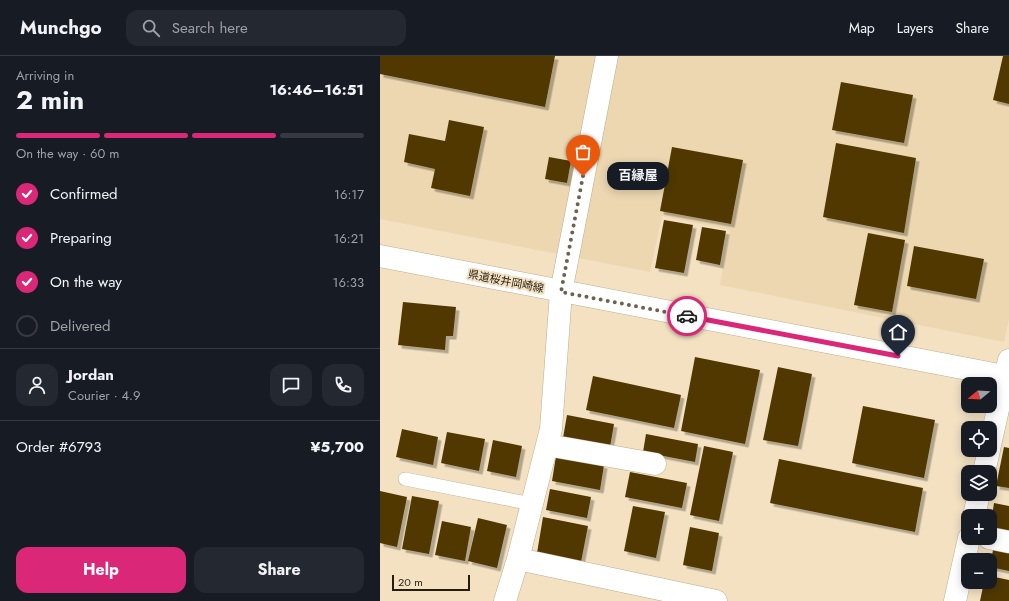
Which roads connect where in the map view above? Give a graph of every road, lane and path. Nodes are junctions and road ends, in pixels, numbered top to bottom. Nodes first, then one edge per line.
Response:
1 (607, 56) edge
2 (380, 256) edge
3 (561, 292) junction
4 (1008, 371) edge
5 (996, 421) edge
6 (547, 445) junction
7 (655, 464) dead end
8 (405, 479) dead end
9 (532, 504) junction
10 (997, 540) edge
11 (1009, 542) edge
12 (967, 545) edge
13 (518, 559) junction
14 (504, 601) edge
15 (716, 601) edge
16 (955, 601) edge

1 - 3 street
2 - 3 street, 県道桜井岡崎線
3 - 4 street, 県道桜井岡崎線
3 - 6 street
4 - 5 street
6 - 7 street
6 - 9 street
8 - 9 lane
9 - 13 street
10 - 11 street
12 - 16 street
13 - 14 street
13 - 15 street

